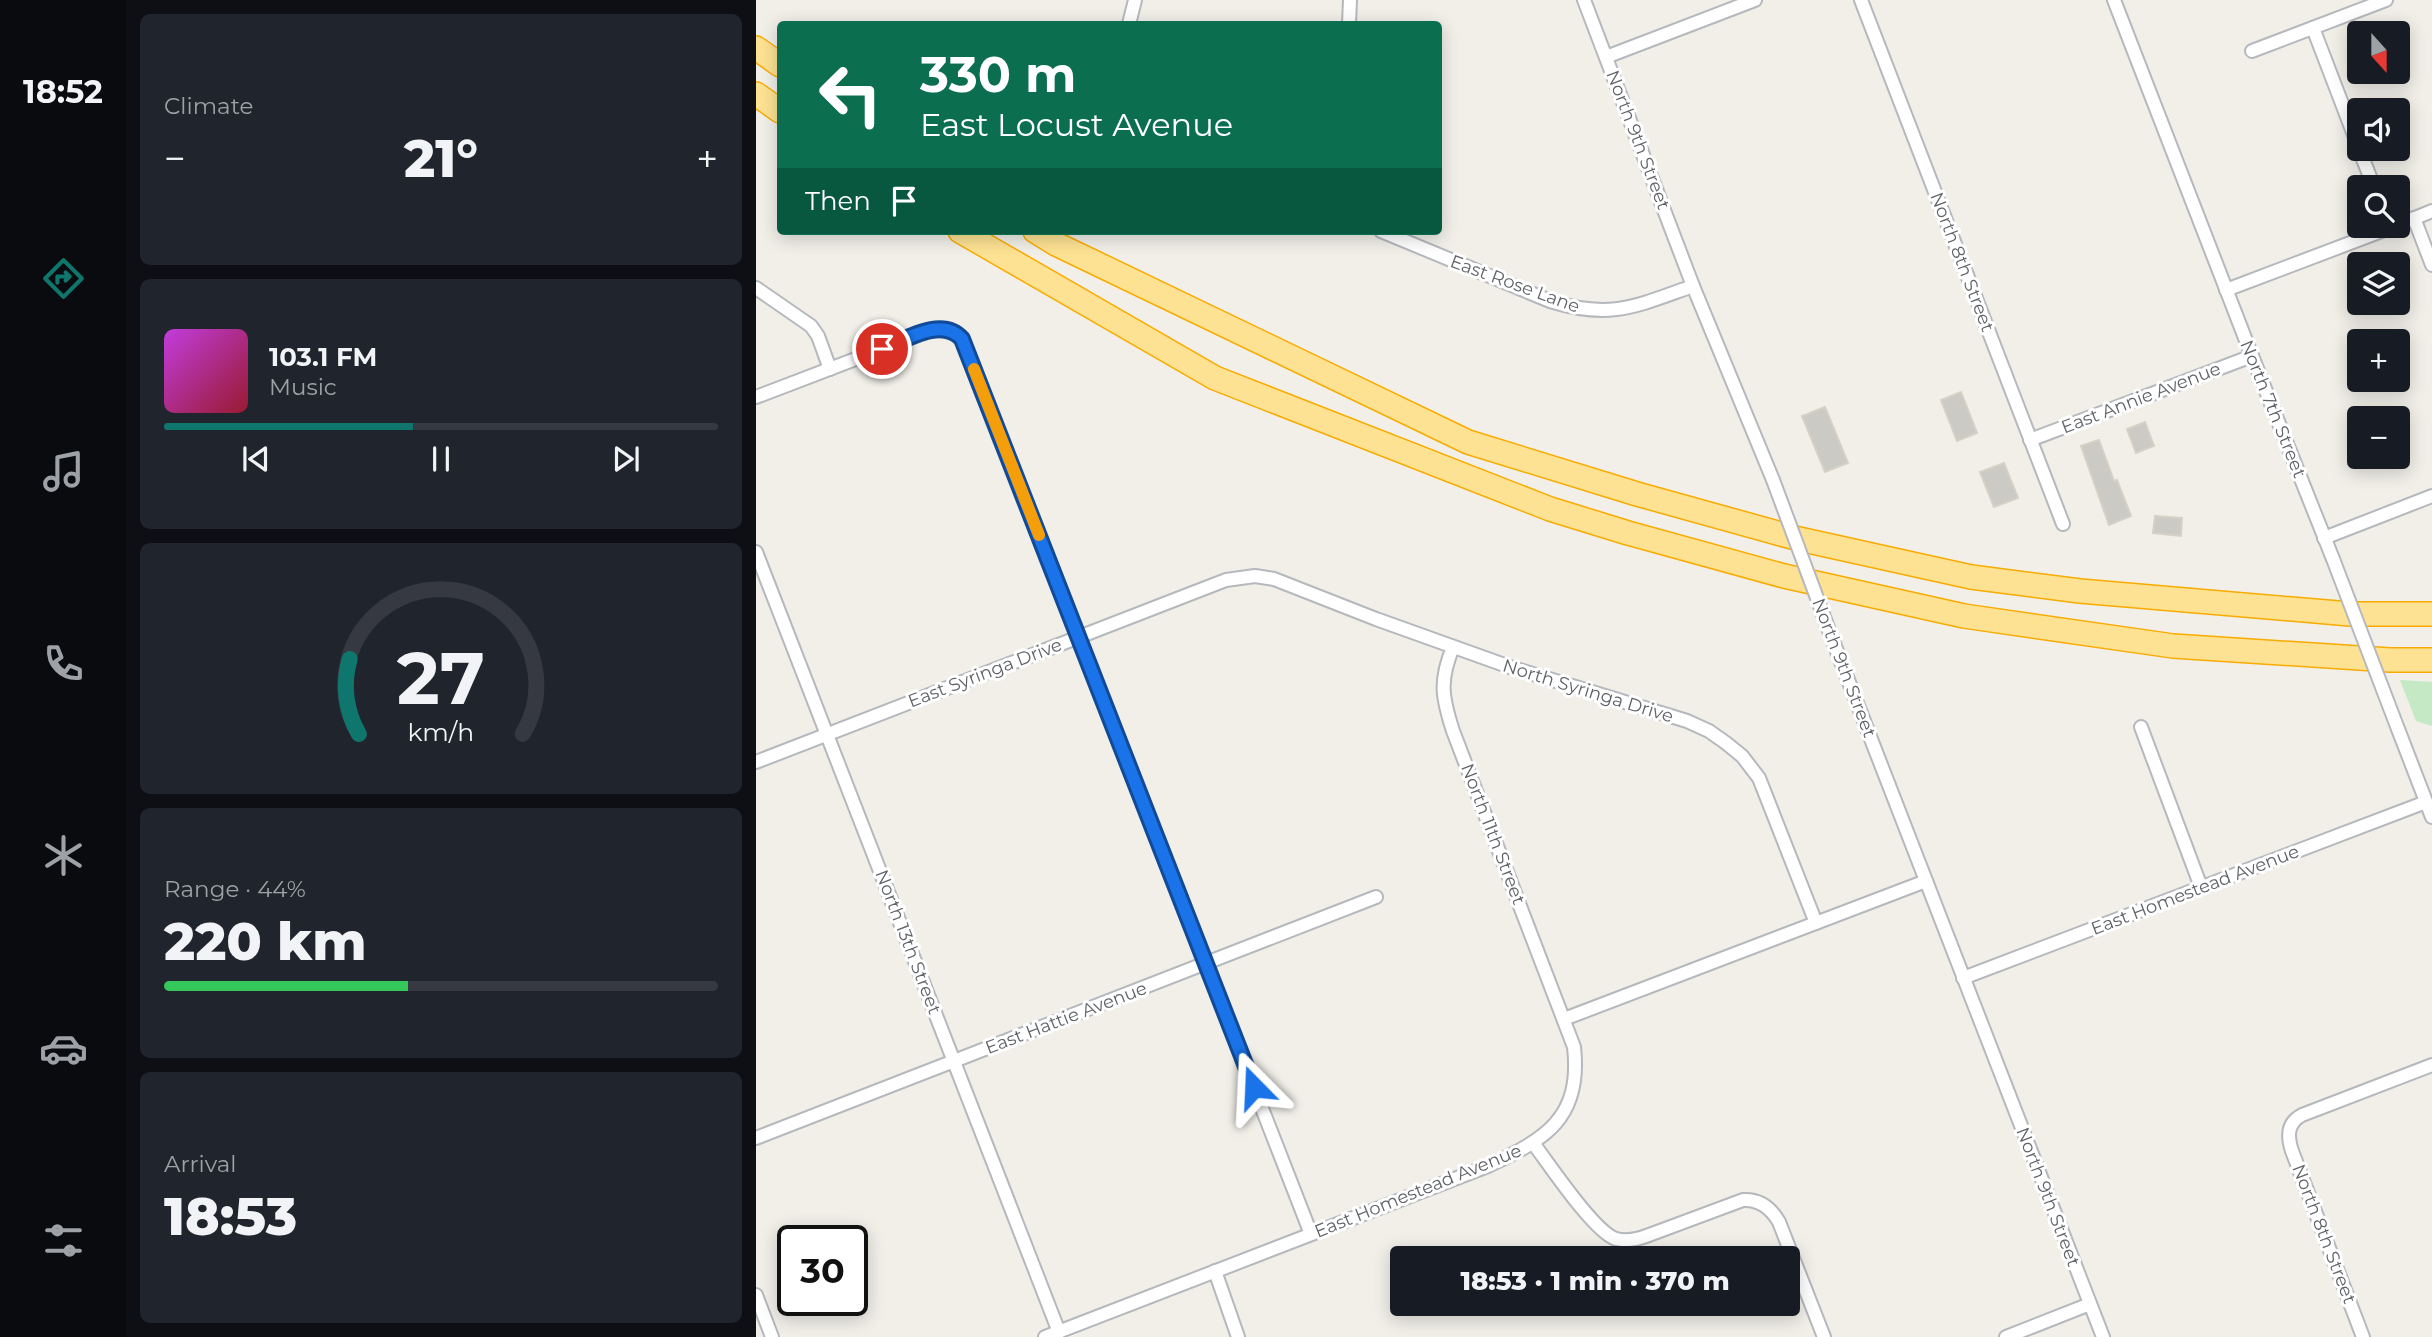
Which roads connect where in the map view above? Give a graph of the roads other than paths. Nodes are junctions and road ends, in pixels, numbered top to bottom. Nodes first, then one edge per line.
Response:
1 (1135, 0) edge
2 (1350, 0) edge
3 (1584, 0) edge
4 (1755, 0) edge
5 (1861, 0) edge
6 (2114, 0) edge
7 (2386, 0) edge
8 (1130, 21) edge
9 (1349, 21) edge
10 (2313, 28) junction
11 (756, 48) edge
12 (2252, 51) dead end
13 (1606, 57) junction
14 (777, 63) edge
15 (756, 94) edge
16 (756, 105) edge
17 (777, 109) edge
18 (777, 117) edge
19 (2347, 117) edge
20 (2432, 211) edge
21 (2414, 218) junction
22 (2410, 220) edge
23 (967, 235) edge
24 (1041, 235) edge
25 (1391, 235) edge
26 (2362, 238) edge
27 (2432, 265) edge
28 (1693, 286) junction
29 (756, 288) edge
30 (2226, 290) junction
31 (2252, 356) junction
32 (830, 369) junction
33 (756, 397) edge
34 (2030, 440) junction
35 (2432, 496) edge
36 (2063, 524) dead end
37 (2325, 538) junction
38 (756, 552) edge
39 (1255, 576) joint
40 (2432, 614) edge
41 (1079, 636) junction
42 (1453, 647) junction
43 (2432, 660) edge
44 (2141, 727) dead end
45 (827, 734) junction
46 (756, 762) edge
47 (2426, 802) junction
48 (2432, 817) edge
49 (1926, 881) junction
50 (2202, 887) junction
51 (1376, 898) dead end
52 (1816, 923) junction
53 (1206, 964) junction
54 (1963, 978) junction
55 (1564, 1019) junction
56 (954, 1062) junction
57 (2432, 1065) edge
58 (756, 1138) edge
59 (1533, 1143) junction
60 (1311, 1234) junction
61 (1215, 1271) junction
62 (756, 1295) edge
63 (2090, 1304) junction
64 (1059, 1332) junction
65 (772, 1337) edge
66 (1045, 1337) edge
67 (1238, 1337) edge
68 (1824, 1337) edge
69 (2006, 1337) edge
70 (2102, 1337) edge
71 (2363, 1337) edge

1 - 8 street
2 - 9 street
3 - 13 street, North 9th Street
4 - 13 street
5 - 34 street, North 8th Street
6 - 30 street, North 7th Street
7 - 10 street
10 - 12 street
10 - 19 street
11 - 14 highway
13 - 28 street, North 9th Street
15 - 17 highway
16 - 18 highway
20 - 21 street
21 - 22 street
21 - 27 street
23 - 43 highway
24 - 40 highway
25 - 28 street, East Rose Lane
26 - 30 street
28 - 49 street, North 9th Street, bridge
29 - 32 street
30 - 31 street, North 7th Street
31 - 34 street, East Annie Avenue
31 - 37 street, North 7th Street
32 - 33 street
32 - 41 street
34 - 36 street, North 8th Street
35 - 37 street
37 - 47 street, North 7th Street, bridge
38 - 45 street, North 13th Street
39 - 41 street, East Syringa Drive
39 - 42 street, North Syringa Drive
41 - 45 street, East Syringa Drive
41 - 53 street
42 - 52 street, North Syringa Drive
42 - 55 street, North 11th Street
44 - 50 street
45 - 46 street, East Syringa Drive
45 - 56 street, North 13th Street
47 - 48 street, North 7th Street
47 - 50 street, East Homestead Avenue
49 - 52 street
49 - 54 street, North 9th Street
50 - 54 street, East Homestead Avenue
51 - 53 street, East Hattie Avenue
52 - 55 street
53 - 56 street, East Hattie Avenue
53 - 60 street
54 - 63 street, North 9th Street
55 - 59 street, East Homestead Avenue
56 - 58 street, East Hattie Avenue
56 - 64 street, North 13th Street
57 - 71 street, North 8th Street
59 - 60 street, East Homestead Avenue
59 - 68 street
60 - 61 street, East Homestead Avenue
61 - 64 street, East Homestead Avenue
61 - 67 street
62 - 65 street
63 - 69 street
63 - 70 street, North 9th Street
64 - 66 street, East Homestead Avenue

